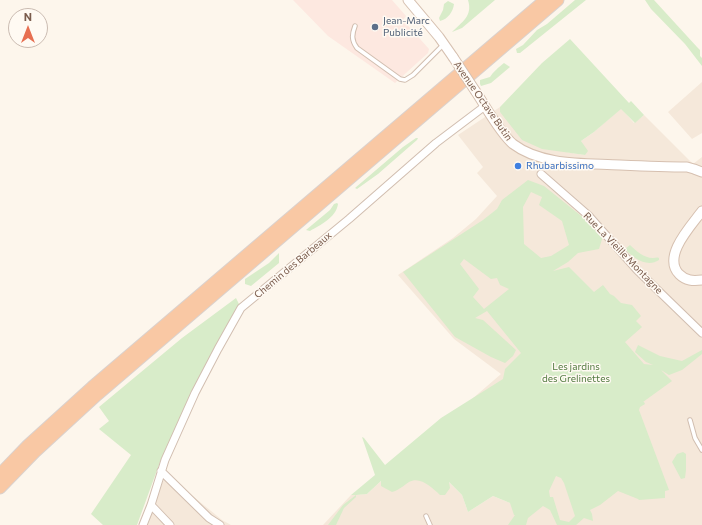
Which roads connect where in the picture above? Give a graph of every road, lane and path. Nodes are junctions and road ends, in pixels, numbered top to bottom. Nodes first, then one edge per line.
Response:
1 (408, 0) edge
2 (545, 0) edge
3 (558, 0) edge
4 (356, 26) dead end
5 (444, 43) junction
6 (409, 71) dead end
7 (413, 75) junction
8 (486, 106) junction
9 (702, 172) edge
10 (541, 174) dead end
11 (702, 211) edge
12 (702, 280) edge
13 (702, 333) edge
14 (690, 420) dead end
15 (702, 450) edge
16 (161, 471) junction
17 (0, 474) edge
18 (0, 488) edge
19 (151, 505) junction
20 (426, 516) dead end
21 (143, 525) edge
22 (170, 525) edge
23 (220, 525) edge
24 (430, 525) edge

1 - 5 main road, Avenue Octave Butin
2 - 17 highway
3 - 18 highway
4 - 7 lane
5 - 7 lane
5 - 8 main road, Avenue Octave Butin, bridge
6 - 7 lane
8 - 9 main road, Avenue Octave Butin
8 - 16 street, Chemin des Barbeaux
10 - 13 street, Rue La Vieille Montagne
11 - 12 main road
14 - 15 lane
16 - 19 street, Chemin des Barbeaux
16 - 23 street
19 - 21 street, Chemin des Barbeaux
19 - 22 street
20 - 24 lane

